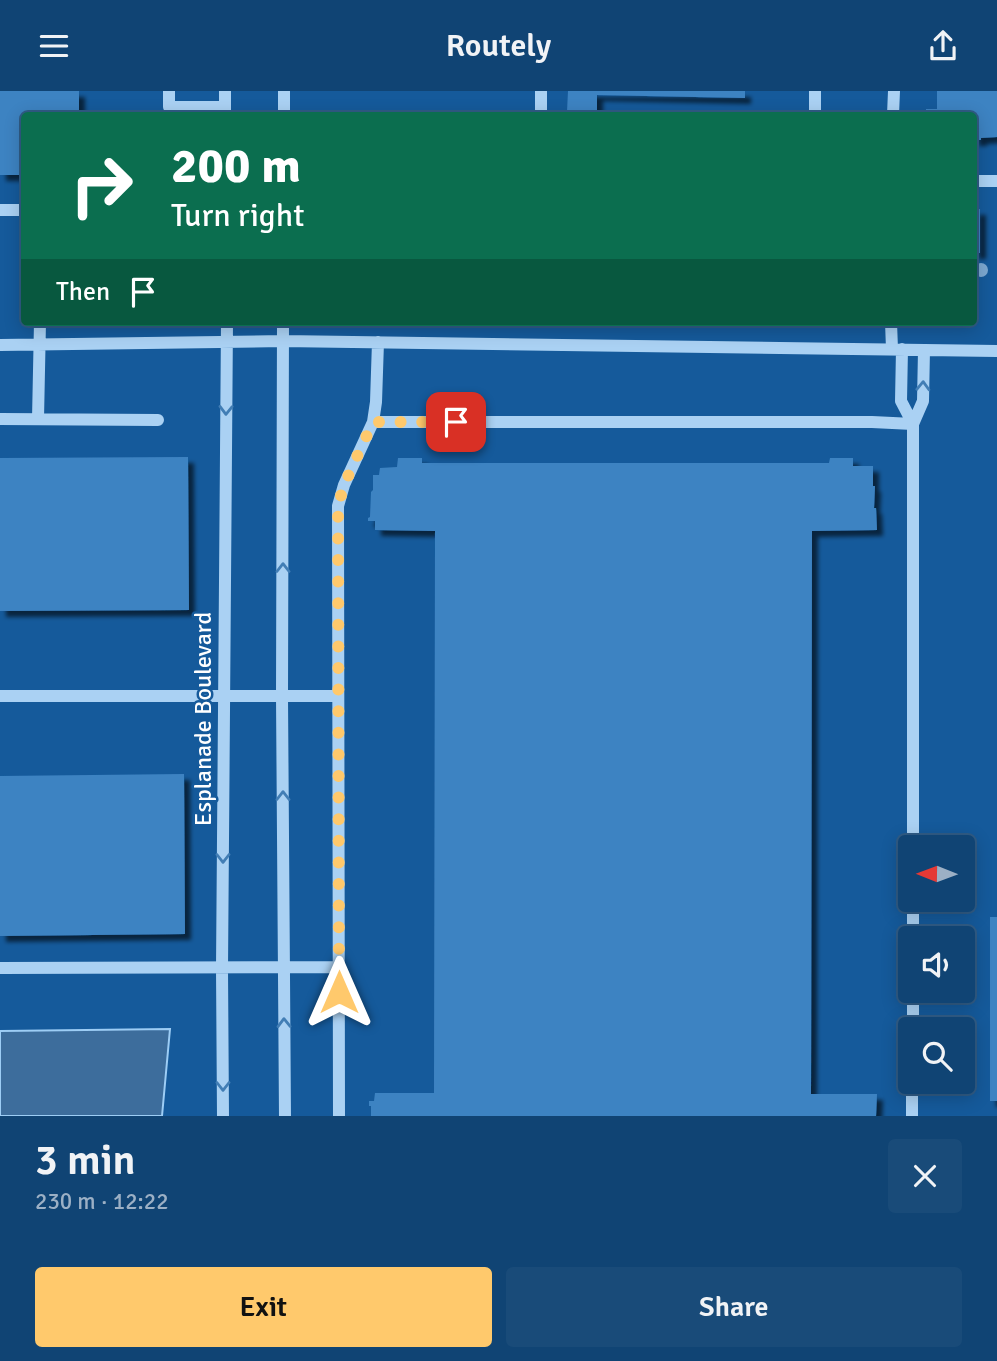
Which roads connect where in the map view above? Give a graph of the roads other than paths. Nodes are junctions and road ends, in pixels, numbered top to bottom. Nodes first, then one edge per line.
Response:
1 (169, 91) edge
2 (225, 91) edge
3 (284, 91) edge
4 (541, 91) edge
5 (815, 91) edge
6 (894, 91) edge
7 (225, 111) edge
8 (284, 112) edge
9 (541, 112) edge
10 (815, 112) edge
11 (893, 112) edge
12 (977, 181) edge
13 (997, 181) edge
14 (0, 210) edge
15 (21, 210) edge
16 (40, 326) edge
17 (227, 326) edge
18 (283, 326) edge
19 (892, 326) edge
20 (284, 341) junction
21 (227, 342) junction
22 (378, 342) junction
23 (0, 345) edge
24 (40, 345) junction
25 (897, 349) junction
26 (924, 349) junction
27 (997, 351) edge
28 (0, 419) edge
29 (38, 419) junction
30 (159, 420) dead end
31 (373, 422) junction
32 (913, 424) junction
33 (0, 696) edge
34 (223, 696) junction
35 (338, 696) junction
36 (282, 697) junction
37 (913, 835) edge
38 (338, 967) junction
39 (0, 968) edge
40 (222, 968) junction
41 (284, 968) junction
42 (912, 1094) edge
43 (223, 1116) edge
44 (285, 1116) edge
45 (339, 1116) edge
46 (912, 1116) edge

1 - 7 street
2 - 7 street
3 - 8 street
4 - 9 street
5 - 10 street
6 - 11 street
12 - 13 street
14 - 15 street
16 - 24 street
17 - 21 street, Esplanade Boulevard
18 - 20 street
19 - 25 street
20 - 21 street
20 - 22 street
36 -> 20 street
21 - 24 street
21 -> 34 street, Esplanade Boulevard
22 - 25 street
22 - 31 street
23 - 24 street
24 - 29 street
25 - 26 street
25 - 32 street
26 - 27 street
32 -> 26 street
28 - 29 street
29 - 30 street
31 - 32 street
31 - 35 street
32 - 37 street
33 - 34 street
34 - 36 street
34 -> 40 street, Esplanade Boulevard
35 - 36 street
35 - 38 street
41 -> 36 street
38 - 41 street
38 - 45 street
39 - 40 street
40 - 41 street
40 -> 43 street, Esplanade Boulevard
44 -> 41 street
42 - 46 street

